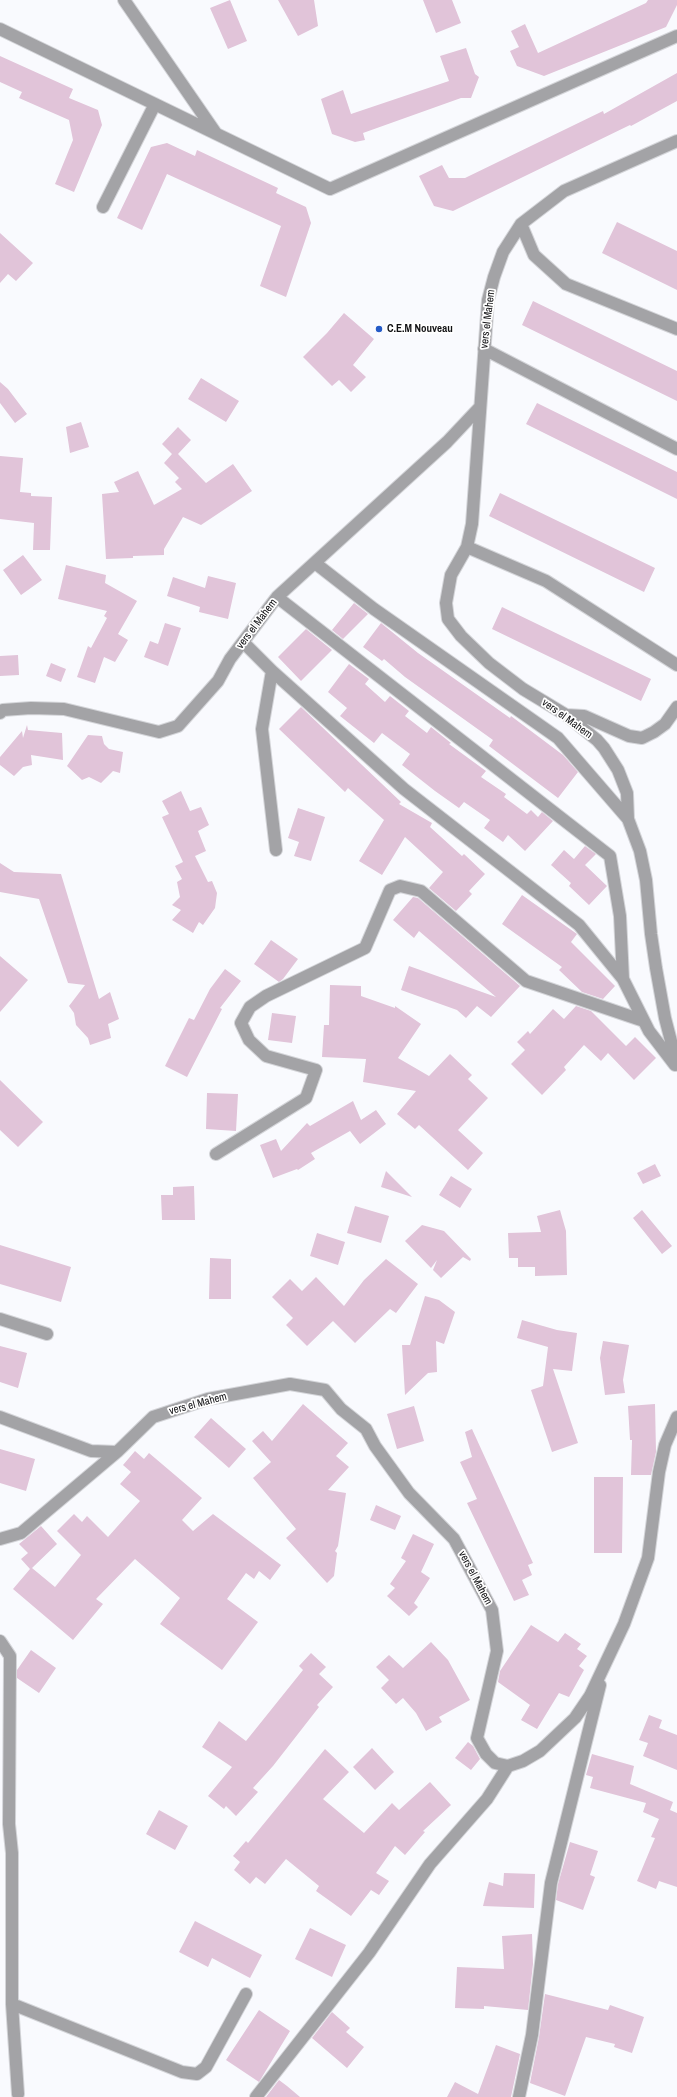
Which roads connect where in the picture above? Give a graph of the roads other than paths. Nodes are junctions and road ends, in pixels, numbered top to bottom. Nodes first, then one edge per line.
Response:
1 (124, 0) edge
2 (0, 29) edge
3 (677, 36) edge
4 (155, 104) junction
5 (216, 134) junction
6 (677, 141) edge
7 (103, 208) dead end
8 (521, 224) junction
9 (677, 329) edge
10 (484, 348) junction
11 (480, 407) junction
12 (677, 449) edge
13 (467, 547) junction
14 (315, 563) junction
15 (277, 597) junction
16 (244, 643) junction
17 (677, 665) edge
18 (272, 671) junction
19 (677, 707) edge
20 (0, 713) edge
21 (566, 716) junction
22 (628, 819) junction
23 (276, 850) dead end
24 (623, 979) junction
25 (644, 1021) junction
26 (677, 1064) edge
27 (677, 1068) edge
28 (216, 1154) dead end
29 (0, 1319) edge
30 (48, 1334) dead end
31 (0, 1417) edge
32 (677, 1417) edge
33 (117, 1452) junction
34 (0, 1539) edge
35 (0, 1641) edge
36 (605, 1662) junction
37 (508, 1766) junction
38 (246, 1994) dead end
39 (12, 2004) junction
40 (18, 2094) dead end
41 (256, 2097) edge
42 (519, 2097) edge

1 - 5 street
2 - 4 street
3 - 5 street
4 - 5 street
4 - 7 street
6 - 8 street, vers el Mahem
8 - 9 street
8 - 10 street, vers el Mahem
10 - 11 street, vers el Mahem
10 - 12 street
11 - 13 street, vers el Mahem
11 - 14 street, vers el Mahem
13 - 17 street
13 - 21 street, vers el Mahem
14 - 15 street, vers el Mahem
14 - 22 street
15 - 16 street, vers el Mahem
15 - 24 street
16 - 18 street
16 - 20 street, vers el Mahem
18 - 23 street
18 - 24 street
19 - 21 street
21 - 22 street, vers el Mahem
22 - 26 street, vers el Mahem
24 - 25 street
25 - 27 street
25 - 28 street
29 - 30 street
31 - 33 street
32 - 36 street
33 - 34 street, vers el Mahem
33 - 37 street, vers el Mahem
35 - 39 street
36 - 37 street
36 - 42 street
37 - 41 street
38 - 39 street
39 - 40 street

